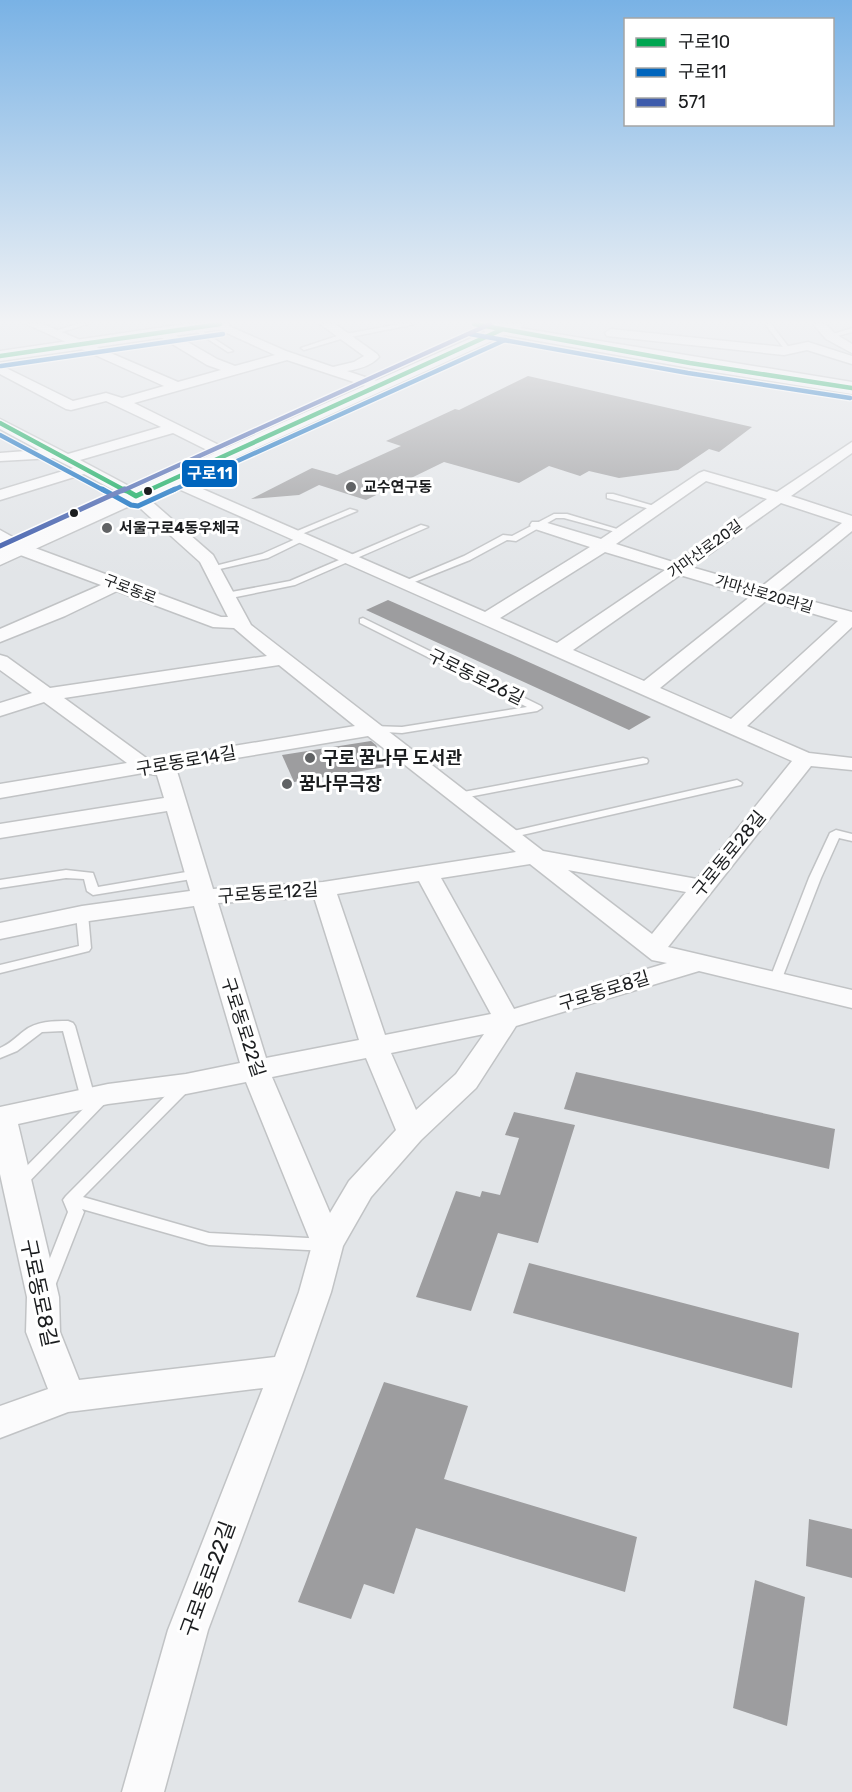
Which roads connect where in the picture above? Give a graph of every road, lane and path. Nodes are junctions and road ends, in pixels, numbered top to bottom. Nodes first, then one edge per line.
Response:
1 (133, 408) edge
2 (329, 408) edge
3 (0, 423) edge
4 (174, 428) junction
5 (852, 446) edge
6 (225, 454) junction
7 (61, 456) junction
8 (0, 457) edge
9 (832, 459) junction
10 (852, 466) edge
11 (86, 469) junction
12 (170, 480) junction
13 (0, 495) edge
14 (136, 496) junction
15 (610, 496) dead end
16 (778, 496) junction
17 (657, 508) junction
18 (353, 511) dead end
19 (852, 522) edge
20 (538, 525) junction
21 (424, 527) dead end
22 (623, 532) junction
23 (0, 536) edge
24 (298, 536) junction
25 (603, 545) junction
26 (21, 549) junction
27 (0, 558) edge
28 (348, 558) junction
29 (211, 568) junction
30 (678, 569) junction
31 (404, 583) junction
32 (117, 584) junction
33 (762, 593) junction
34 (226, 596) junction
35 (851, 618) edge
36 (486, 619) junction
37 (363, 621) dead end
38 (240, 622) junction
39 (0, 636) edge
40 (558, 651) junction
41 (283, 659) junction
42 (0, 661) edge
43 (646, 689) junction
44 (46, 695) junction
45 (0, 710) edge
46 (733, 728) junction
47 (372, 729) junction
48 (848, 758) edge
49 (805, 759) junction
50 (643, 761) dead end
51 (147, 768) junction
52 (737, 783) dead end
53 (0, 791) edge
54 (458, 796) junction
55 (177, 802) junction
56 (0, 831) edge
57 (509, 835) junction
58 (852, 838) edge
59 (536, 856) junction
60 (427, 874) junction
61 (0, 884) edge
62 (201, 886) junction
63 (703, 887) junction
64 (323, 889) junction
65 (82, 914) junction
66 (0, 931) edge
67 (654, 948) junction
68 (700, 963) junction
69 (0, 969) edge
70 (775, 981) junction
71 (852, 999) edge
72 (507, 1020) junction
73 (375, 1047) junction
74 (0, 1053) edge
75 (255, 1070) junction
76 (186, 1084) junction
77 (98, 1096) junction
78 (1, 1118) edge
79 (411, 1132) junction
80 (16, 1187) junction
81 (71, 1200) junction
82 (328, 1245) junction
83 (42, 1297) junction
84 (287, 1370) junction
85 (68, 1397) junction
86 (0, 1422) edge
87 (143, 1792) edge

1 - 4 street
2 - 6 main road
3 - 7 street
4 - 6 street
4 - 7 street
5 - 9 street, 가마산로20길
6 - 12 main road
7 - 8 street
7 - 11 street
9 - 10 street
9 - 16 street, 가마산로20길
11 - 13 street
11 - 14 street
12 - 14 main road
12 - 24 street
14 - 26 main road
14 - 29 street
15 - 17 lane
16 - 17 street
16 - 19 street
16 - 30 street, 가마산로20길
17 - 22 street
18 - 24 lane
19 - 33 street
20 - 22 lane
20 - 25 street, 가마산로20라길
20 - 31 lane
21 - 28 lane
22 - 25 street
23 - 26 street, 구로동로
24 - 28 street
24 - 29 lane
25 - 30 street, 가마산로20라길
25 - 36 street
26 - 27 main road
26 - 32 street, 구로동로
28 - 31 street
28 - 34 lane
29 - 34 street
30 - 33 street, 가마산로20라길
30 - 40 street, 가마산로20길
31 - 36 street
32 - 38 street, 구로동로
32 - 39 street
33 - 35 street, 가마산로20라길
33 - 43 street
34 - 38 street
35 - 46 street, 가마산로20라길
36 - 40 street
37 - 47 lane, 구로동로26길
38 - 41 street
40 - 43 street
41 - 44 street
41 - 47 street
42 - 44 street, 구로동로22길
43 - 46 street
44 - 45 street
44 - 51 street, 구로동로22길
46 - 49 street
47 - 51 street, 구로동로14길
47 - 54 street
48 - 49 street
49 - 63 street, 구로동로28길
50 - 54 lane
51 - 53 street, 구로동로14길
51 - 55 street, 구로동로22길
52 - 57 lane
54 - 57 street
55 - 56 street
55 - 62 street, 구로동로22길
57 - 59 street
58 - 70 lane
59 - 60 street, 구로동로12길
59 - 63 street
59 - 67 street
60 - 64 street, 구로동로12길
60 - 72 street
61 - 62 lane, 구로동로12길
62 - 64 street, 구로동로12길
62 - 65 street, 구로동로12길
62 - 75 street, 구로동로22길
63 - 67 street, 구로동로28길
64 - 73 street
65 - 66 street, 구로동로12길
65 - 69 lane
67 - 68 street
68 - 70 street
68 - 72 street, 구로동로8길
70 - 71 street
72 - 73 street, 구로동로8길
72 - 79 street, 구로동로22길
73 - 75 street, 구로동로8길
73 - 79 street
74 - 77 lane
75 - 76 street, 구로동로8길
75 - 82 street, 구로동로22길
76 - 77 street, 구로동로8길
76 - 81 lane
77 - 78 street, 구로동로8길
77 - 80 lane
78 - 80 street, 구로동로8길
79 - 82 street, 구로동로22길
80 - 83 street, 구로동로8길
81 - 82 lane
81 - 83 lane
82 - 84 street, 구로동로22길
83 - 85 street, 구로동로8길
84 - 85 street
84 - 87 street, 구로동로22길
85 - 86 street

